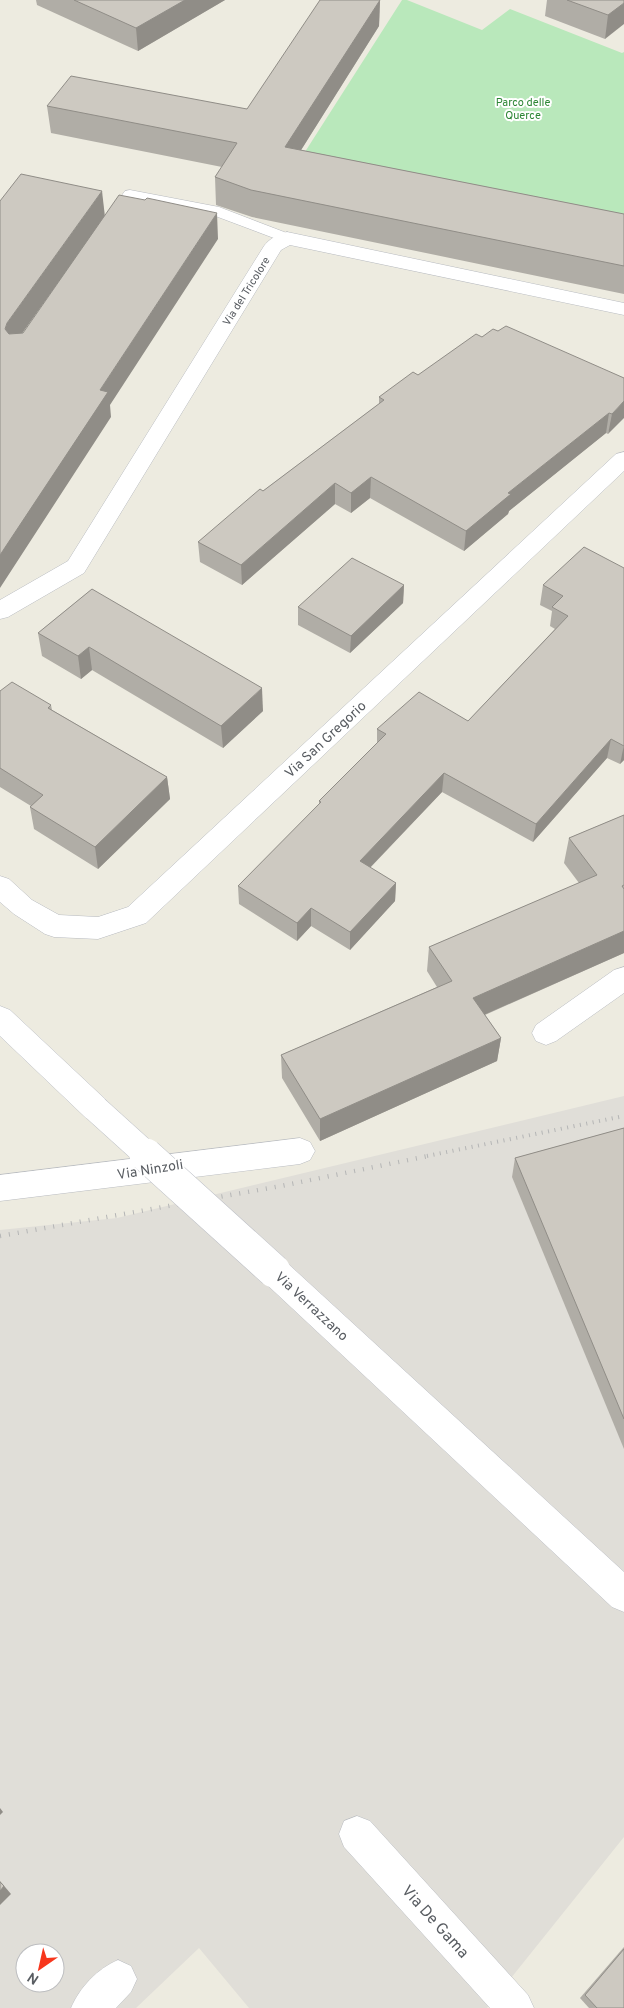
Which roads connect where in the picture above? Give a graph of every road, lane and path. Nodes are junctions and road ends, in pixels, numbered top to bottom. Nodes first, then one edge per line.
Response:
1 (102, 234) edge
2 (287, 238) junction
3 (624, 308) edge
4 (624, 459) edge
5 (0, 610) edge
6 (0, 886) edge
7 (624, 978) edge
8 (0, 1018) edge
9 (546, 1033) dead end
10 (300, 1150) dead end
11 (0, 1188) edge
12 (624, 1595) edge
13 (357, 1834) dead end
14 (118, 1979) dead end
15 (90, 2008) edge
16 (515, 2008) edge

1 - 2 lane
2 - 3 street
2 - 5 street, Via del Tricolore
4 - 6 street, Via San Gregorio
7 - 9 street
8 - 12 street, Via Verrazzano, bridge
10 - 11 street, Via Ninzoli
13 - 16 street, Via De Gama
14 - 15 street

